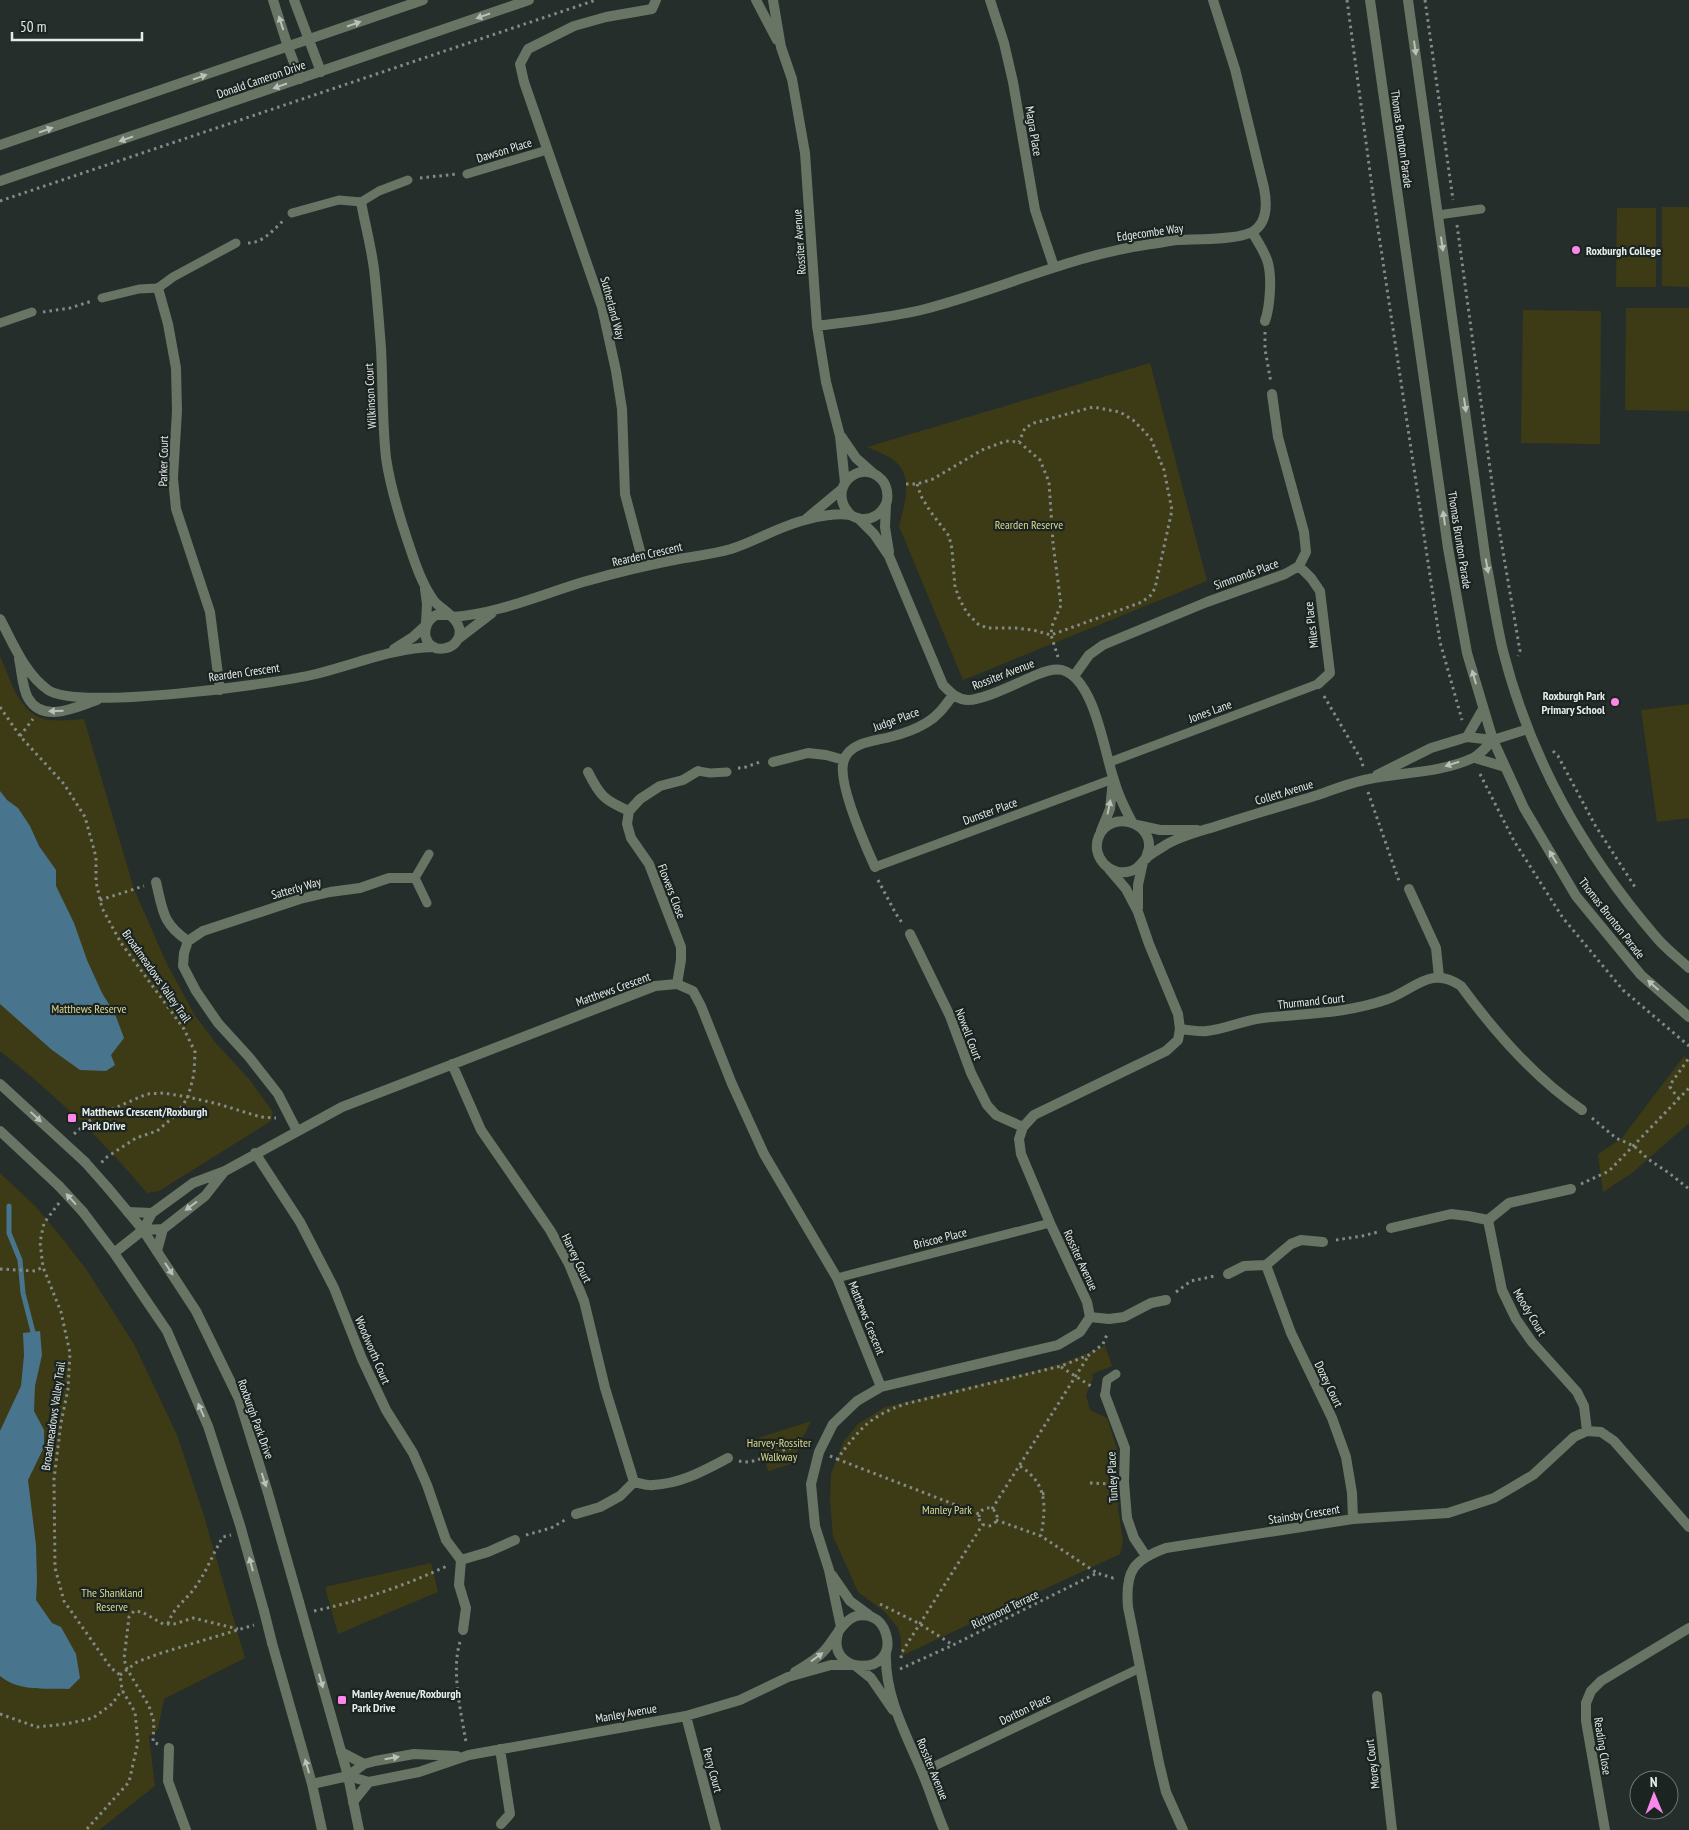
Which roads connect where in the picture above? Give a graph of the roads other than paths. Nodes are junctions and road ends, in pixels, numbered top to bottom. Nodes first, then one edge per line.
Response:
1 (273, 0) edge
2 (294, 0) edge
3 (423, 0) edge
4 (529, 0) edge
5 (656, 0) edge
6 (756, 0) edge
7 (774, 0) edge
8 (990, 0) edge
9 (1214, 0) edge
10 (1370, 0) edge
11 (1408, 0) edge
12 (309, 40) junction
13 (288, 47) junction
14 (781, 47) junction
15 (320, 72) junction
16 (300, 79) junction
17 (0, 145) edge
18 (547, 150) junction
19 (467, 174) road end
20 (408, 180) road end
21 (0, 181) edge
22 (361, 202) junction
23 (1481, 209) dead end
24 (292, 213) road end
25 (1438, 215) junction
26 (1252, 232) junction
27 (236, 243) road end
28 (1054, 267) junction
29 (158, 288) junction
30 (102, 298) road end
31 (32, 312) road end
32 (1265, 321) road end
33 (0, 323) edge
34 (817, 326) junction
35 (1272, 394) road end
36 (840, 436) junction
37 (875, 475) junction
38 (843, 486) junction
39 (886, 506) junction
40 (855, 517) junction
41 (805, 520) junction
42 (889, 556) junction
43 (644, 566) junction
44 (1299, 566) junction
45 (424, 584) junction
46 (494, 611) junction
47 (450, 616) junction
48 (0, 618) edge
49 (426, 625) junction
50 (458, 639) junction
51 (434, 647) junction
52 (386, 653) junction
53 (19, 655) junction
54 (1074, 676) junction
55 (1318, 684) joint
56 (220, 690) junction
57 (953, 695) junction
58 (103, 698) junction
59 (1484, 709) junction
60 (1528, 729) junction
61 (1468, 737) junction
62 (1493, 740) junction
63 (1475, 758) junction
64 (844, 760) junction
65 (773, 762) road end
66 (1110, 762) junction
67 (1505, 767) junction
68 (698, 771) joint
69 (588, 772) dead end
70 (727, 772) road end
71 (1113, 779) junction
72 (1369, 779) junction
73 (629, 811) junction
74 (1134, 824) junction
75 (1206, 830) junction
76 (1100, 833) junction
77 (429, 854) dead end
78 (1144, 861) junction
79 (875, 867) joint
80 (1109, 869) junction
81 (415, 878) junction
82 (156, 882) road end
83 (1409, 889) dead end
84 (427, 903) dead end
85 (1138, 912) junction
86 (910, 934) road end
87 (188, 941) junction
88 (1689, 968) edge
89 (1439, 977) junction
90 (677, 984) junction
91 (1689, 1017) edge
92 (1180, 1029) junction
93 (452, 1064) junction
94 (0, 1084) edge
95 (1582, 1110) road end
96 (1023, 1127) junction
97 (0, 1131) edge
98 (298, 1131) junction
99 (255, 1153) junction
100 (225, 1171) junction
101 (1571, 1189) road end
102 (128, 1212) junction
103 (152, 1214) junction
104 (1488, 1220) junction
105 (1050, 1223) junction
106 (1391, 1228) road end
107 (163, 1229) junction
108 (143, 1230) junction
109 (1323, 1242) road end
110 (114, 1252) junction
111 (157, 1252) junction
112 (1266, 1265) junction
113 (1228, 1274) road end
114 (837, 1278) junction
115 (1166, 1300) road end
116 (1090, 1317) junction
117 (1116, 1374) dead end
118 (881, 1387) junction
119 (1105, 1395) joint
120 (1587, 1431) junction
121 (728, 1458) road end
122 (634, 1482) junction
123 (576, 1514) road end
124 (1353, 1519) junction
125 (1689, 1527) edge
126 (515, 1540) road end
127 (1146, 1556) junction
128 (461, 1560) junction
129 (829, 1570) junction
130 (872, 1618) junction
131 (840, 1628) junction
132 (1688, 1628) edge
133 (463, 1630) road end
134 (886, 1652) junction
135 (854, 1665) junction
136 (1140, 1668) junction
137 (788, 1677) junction
138 (1377, 1696) dead end
139 (686, 1716) junction
140 (897, 1717) junction
141 (169, 1748) road end
142 (500, 1749) junction
143 (341, 1752) junction
144 (466, 1755) junction
145 (364, 1764) junction
146 (922, 1772) junction
147 (348, 1776) junction
148 (369, 1782) junction
149 (312, 1784) junction
150 (354, 1802) junction
151 (501, 1824) dead end
152 (186, 1830) edge
153 (322, 1830) edge
154 (359, 1830) edge
155 (716, 1830) edge
156 (944, 1830) edge
157 (1183, 1830) edge
158 (1392, 1830) edge
159 (1605, 1830) edge

13 -> 1 street
2 - 12 street
12 -> 3 street, Donald Cameron Drive
4 -> 15 street, Donald Cameron Drive
5 - 18 street, Sutherland Way
6 - 14 street, Rossiter Avenue
7 - 14 street, Rossiter Avenue
8 - 28 street, Magra Place
9 - 26 street
59 -> 10 street, Thomas Brunton Parade
11 -> 25 street, Thomas Brunton Parade
12 - 13 street, Donald Cameron Drive
12 - 15 street
13 - 16 street
17 -> 13 street, Donald Cameron Drive
14 - 34 street, Rossiter Avenue
15 - 16 street, Donald Cameron Drive
16 -> 21 street, Donald Cameron Drive
18 - 19 lane, Dawson Place
18 - 43 street, Sutherland Way
20 - 22 lane
22 - 24 lane
22 - 45 street, Wilkinson Court
23 - 25 lane
25 -> 60 street, Thomas Brunton Parade
26 - 28 street, Edgecombe Way
26 - 32 street
27 - 29 lane
28 - 34 street, Edgecombe Way
29 - 30 lane
29 - 56 street, Parker Court
31 - 33 lane
34 - 36 street, Rossiter Avenue
35 - 44 street
36 - 37 street, Rossiter Avenue
36 - 38 street, Rossiter Avenue
37 - 38 street
37 - 39 street
38 - 40 street
38 - 41 street, Rearden Crescent
39 - 40 street
39 - 42 street
40 - 41 street, Rearden Crescent
40 - 42 street
41 - 43 street, Rearden Crescent
42 - 57 street
43 - 46 street, Rearden Crescent
44 - 54 street, Simmonds Place
44 - 55 street, Miles Place
45 - 47 street, Wilkinson Court
45 - 49 street, Wilkinson Court
46 - 47 street, Rearden Crescent
46 - 50 street, Rearden Crescent
47 - 49 street
47 - 50 street
48 - 53 street, Rearden Crescent
49 - 51 street
49 - 52 street, Rearden Crescent
50 - 51 street
51 - 52 street, Rearden Crescent
52 - 56 street, Rearden Crescent
53 - 58 street, Rearden Crescent
58 -> 53 street, Rearden Crescent
54 - 57 street, Rossiter Avenue
54 - 66 street
55 - 66 lane, Jones Lane
56 - 58 street, Rearden Crescent
57 - 64 street, Judge Place
59 - 61 street
59 - 62 street, Thomas Brunton Parade
60 - 62 street, Collett Avenue
60 - 88 street, Thomas Brunton Parade
61 - 62 street, Collett Avenue
61 - 72 street, Collett Avenue
62 - 63 street, Collett Avenue
62 - 67 street, Thomas Brunton Parade
63 - 67 street
63 -> 72 street, Collett Avenue
64 - 65 street
64 - 79 street
66 - 71 street
91 -> 67 street, Thomas Brunton Parade
68 - 70 lane
68 - 73 street
69 - 73 street
71 - 74 street
76 -> 71 street
71 - 79 lane, Dunster Place
72 - 75 street, Collett Avenue
73 - 90 street, Flowers Close
74 - 75 street, Collett Avenue
74 - 76 street
74 - 78 street
75 - 78 street, Collett Avenue
76 - 80 street
77 - 81 lane
78 - 80 street
78 - 85 street
80 - 85 street
81 - 84 lane
81 - 87 street, Satterly Way
82 - 87 street
83 - 89 street
85 - 92 street
86 - 96 street, Nowell Court
87 - 98 street
89 - 92 street, Thurmand Court
89 - 95 street
90 - 93 street, Matthews Crescent
90 - 114 street, Matthews Crescent
92 - 96 street
93 - 98 street, Matthews Crescent
93 - 122 street, Harvey Court
94 -> 102 street, Roxburgh Park Drive, bridge
96 - 105 street, Rossiter Avenue
110 -> 97 street, bridge
98 - 99 street, Matthews Crescent
99 - 100 street, Matthews Crescent
99 - 128 street, Woodworth Court
100 - 103 street, Matthews Crescent
100 -> 107 street, Matthews Crescent
101 - 104 street
102 - 103 street
102 - 108 street, Roxburgh Park Drive
103 - 108 street, Matthews Crescent
104 - 106 street
104 - 120 street, Moody Court
105 - 114 lane, Briscoe Place
105 - 116 street, Rossiter Avenue
107 - 108 street
107 - 111 street
108 - 110 street, Matthews Crescent
108 - 111 street, Roxburgh Park Drive
109 - 112 street
149 -> 110 street, bridge
111 -> 143 street, Roxburgh Park Drive, bridge
112 - 113 street
112 - 124 street, Dozey Court
114 - 118 street, Matthews Crescent
115 - 116 street
116 - 118 street
117 - 119 lane
118 - 129 street
119 - 127 street, Tunley Place
120 - 124 street, Stainsby Crescent
120 - 125 street
121 - 122 street
122 - 123 street
124 - 127 street, Stainsby Crescent
126 - 128 street
127 - 136 street, Stainsby Crescent
128 - 133 street
129 - 130 street
129 - 131 street
130 - 131 street
130 - 134 street
131 - 135 street
137 -> 131 street, Manley Avenue
132 - 159 street, Reading Close
134 - 135 street
134 - 140 street, Rossiter Avenue
135 - 137 street, Manley Avenue
135 - 140 street, Rossiter Avenue
136 - 146 lane, Dorlton Place
136 - 157 street
137 - 139 street, Manley Avenue
138 - 158 street, Morey Court
139 - 142 street, Manley Avenue
139 - 155 street, Perry Court
140 - 146 street, Rossiter Avenue
141 - 152 street
142 - 144 street, Manley Avenue
142 - 151 street
143 - 145 street
143 - 147 street, Roxburgh Park Drive
145 -> 144 street, Manley Avenue
144 - 148 street, Manley Avenue
145 - 147 street, Manley Avenue
146 - 156 street, Rossiter Avenue
147 - 148 street, Manley Avenue
147 - 149 street, Manley Avenue
147 - 150 street, Roxburgh Park Drive
148 - 150 street
149 - 153 street
150 - 154 street, Roxburgh Park Drive

